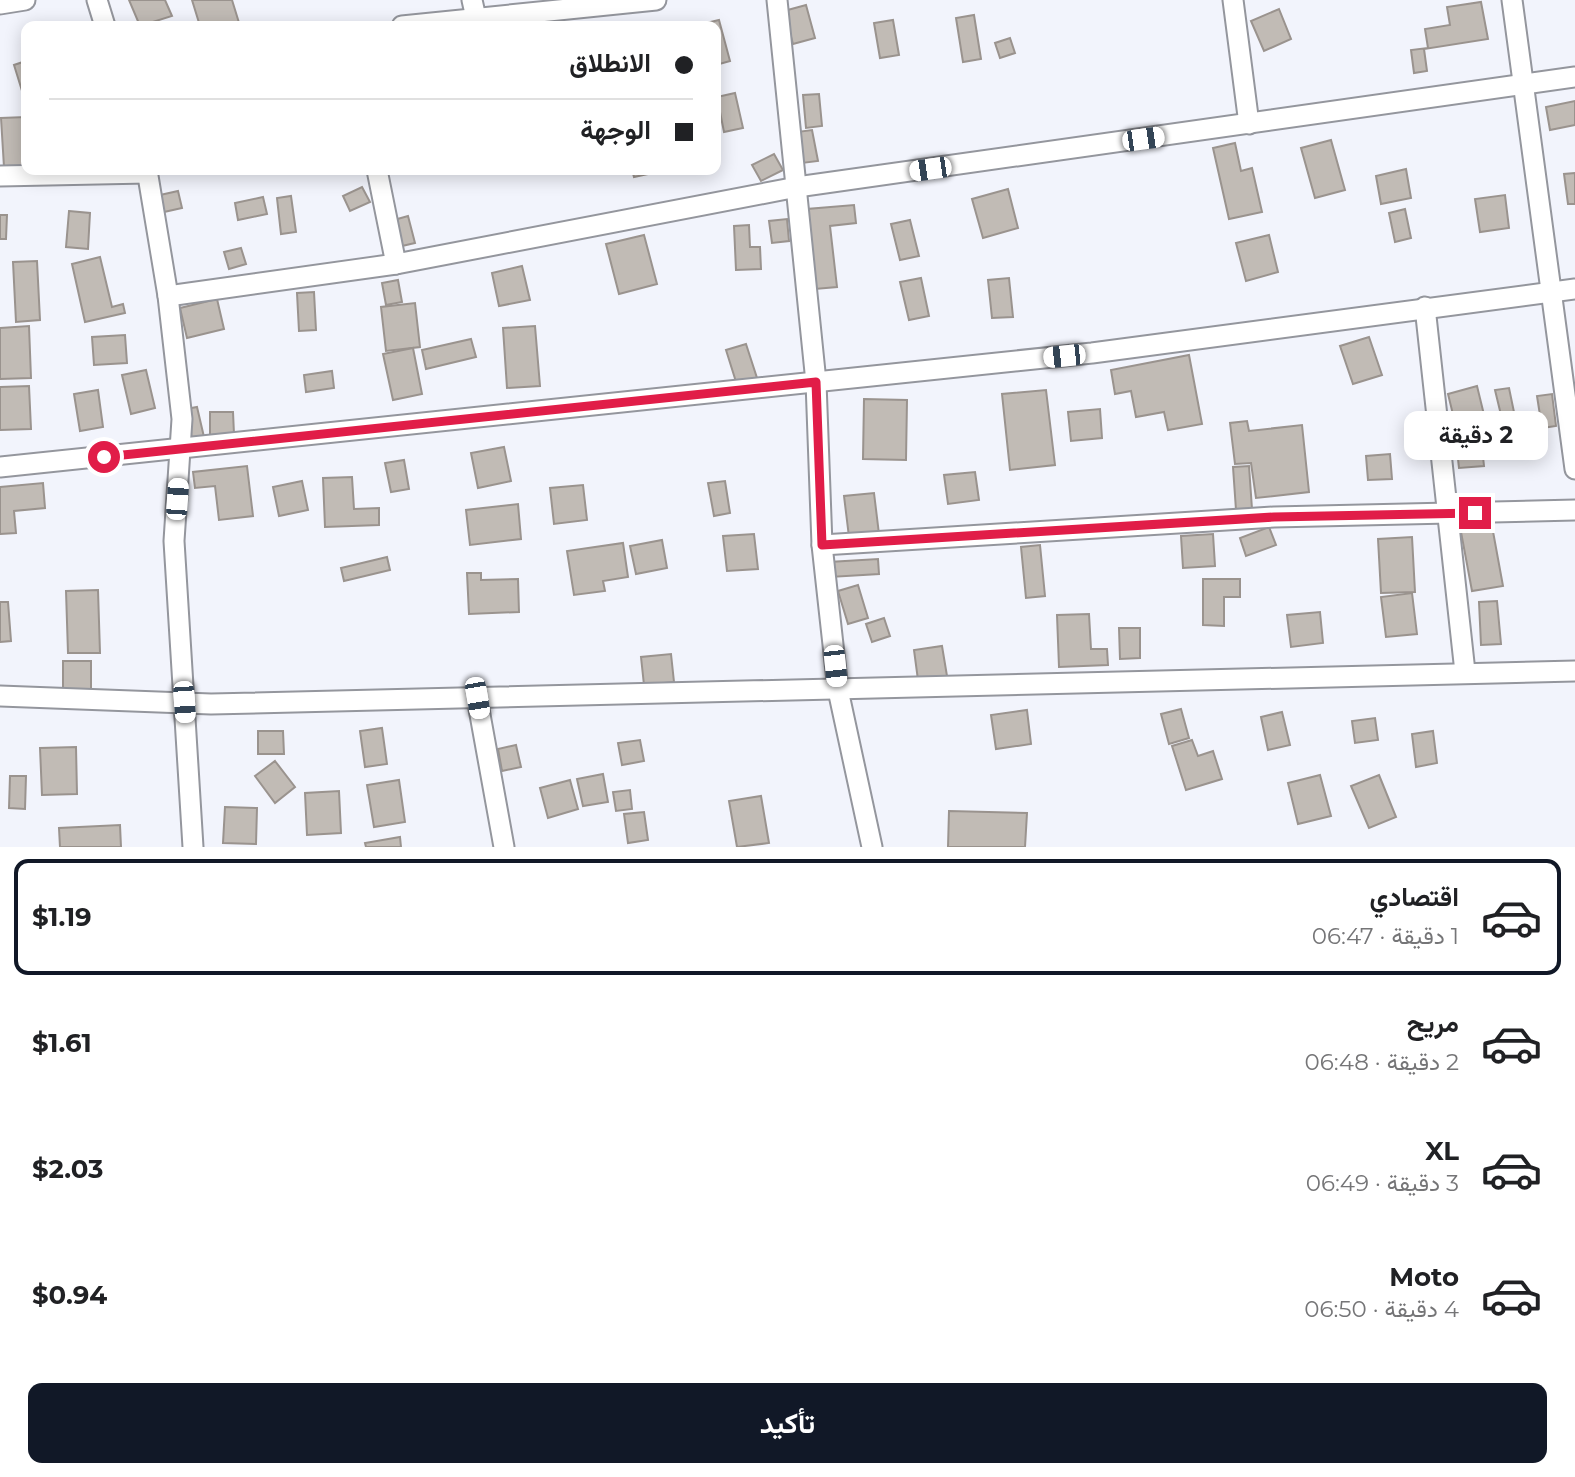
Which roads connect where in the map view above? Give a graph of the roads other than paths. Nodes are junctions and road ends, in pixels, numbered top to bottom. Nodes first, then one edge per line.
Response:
1 (25, 0) edge
2 (97, 0) edge
3 (656, 0) edge
4 (777, 0) edge
5 (1233, 0) edge
6 (1512, 0) edge
7 (0, 4) edge
8 (474, 9) edge
9 (103, 21) edge
10 (423, 21) edge
11 (1575, 77) edge
12 (1522, 85) junction
13 (1249, 124) junction
14 (29, 175) edge
15 (148, 175) edge
16 (378, 175) edge
17 (0, 176) edge
18 (797, 187) junction
19 (396, 264) junction
20 (1575, 289) edge
21 (1551, 291) junction
22 (168, 296) junction
23 (1425, 307) junction
24 (816, 382) junction
25 (182, 450) junction
26 (0, 467) edge
27 (1575, 469) edge
28 (1575, 510) edge
29 (1450, 514) junction
30 (822, 545) junction
31 (1575, 671) edge
32 (1465, 672) junction
33 (838, 690) junction
34 (0, 696) edge
35 (477, 698) junction
36 (184, 702) junction
37 (193, 847) edge
38 (504, 847) edge
39 (872, 847) edge

1 - 7 street
2 - 9 street
3 - 8 street
4 - 18 street
5 - 13 street
6 - 12 street
8 - 10 street
11 - 12 street
12 - 13 street
12 - 21 street
13 - 18 street
14 - 17 street
15 - 22 street
16 - 19 street
18 - 19 street
18 - 24 street
19 - 22 street
20 - 21 street
21 - 23 street
21 - 27 street
22 - 25 street
23 - 24 street
23 - 29 street
24 - 25 street
24 - 30 street
25 - 26 street
25 - 36 street
28 - 29 street
29 - 30 street
29 - 32 street
30 - 33 street
31 - 32 street
32 - 33 street
33 - 35 street
33 - 39 street
34 - 36 street
35 - 36 street
35 - 38 street
36 - 37 street

